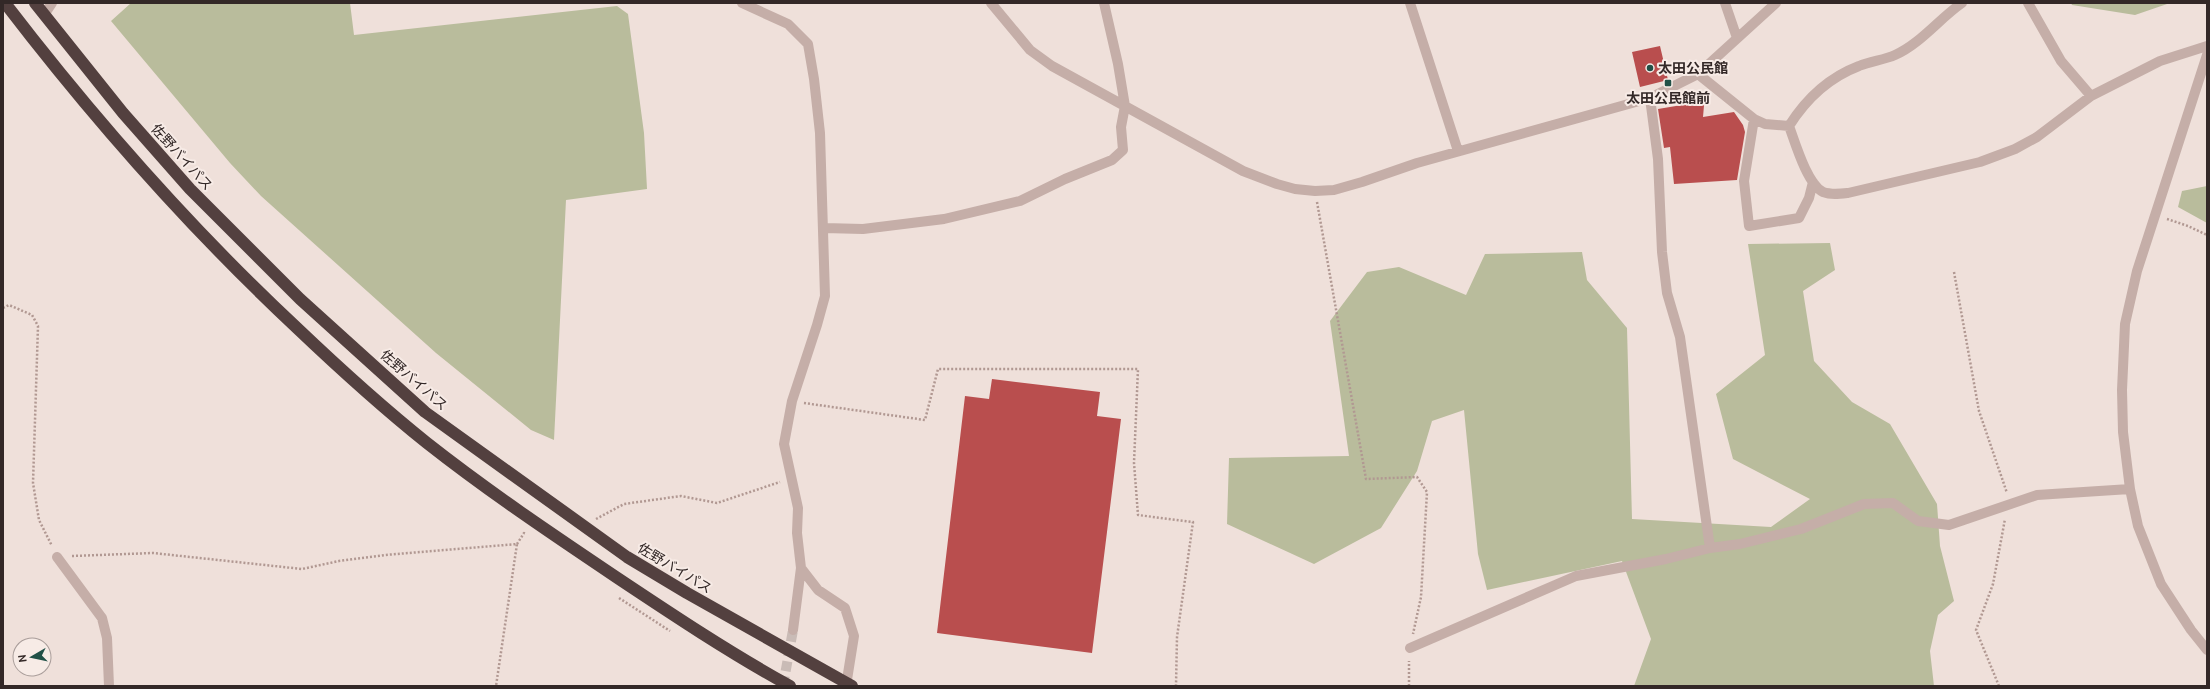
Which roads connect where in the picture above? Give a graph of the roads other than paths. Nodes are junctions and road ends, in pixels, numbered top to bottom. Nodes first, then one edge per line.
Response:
1 (5, 3) edge
2 (35, 3) edge
3 (52, 3) edge
4 (742, 3) edge
5 (991, 3) edge
6 (1104, 3) edge
7 (1410, 3) edge
8 (1725, 3) edge
9 (1776, 3) edge
10 (1962, 3) edge
11 (2028, 3) edge
12 (44, 15) junction
13 (1738, 38) junction
14 (2207, 46) edge
15 (2207, 55) edge
16 (1698, 74) junction
17 (2091, 96) junction
18 (1650, 98) junction
19 (1125, 106) junction
20 (1754, 119) junction
21 (1789, 126) junction
22 (1458, 151) junction
23 (1813, 182) junction
24 (824, 228) junction
25 (2130, 489) junction
26 (1710, 548) junction
27 (57, 557) road end
28 (802, 568) junction
29 (793, 630) tunnel mouth
30 (1410, 648) road end
31 (2207, 650) edge
32 (849, 685) edge
33 (109, 686) edge
34 (790, 686) edge

1 - 34 highway
2 - 12 highway, 佐野バイパス
3 - 12 street
4 - 24 street
5 - 19 street
6 - 19 street
7 - 22 street
8 - 13 street
9 - 13 street
10 - 21 street
11 - 17 street
12 - 32 highway, 佐野バイパス
13 - 16 street
14 - 17 street
15 - 25 street
16 - 18 street
16 - 20 street
17 - 23 street
18 - 22 street
18 - 26 street
19 - 22 street
19 - 24 street
20 - 21 street
20 - 23 street
21 - 23 street
24 - 28 street
25 - 26 street
25 - 31 street
26 - 30 street
27 - 33 street
28 - 29 street
28 - 32 street

